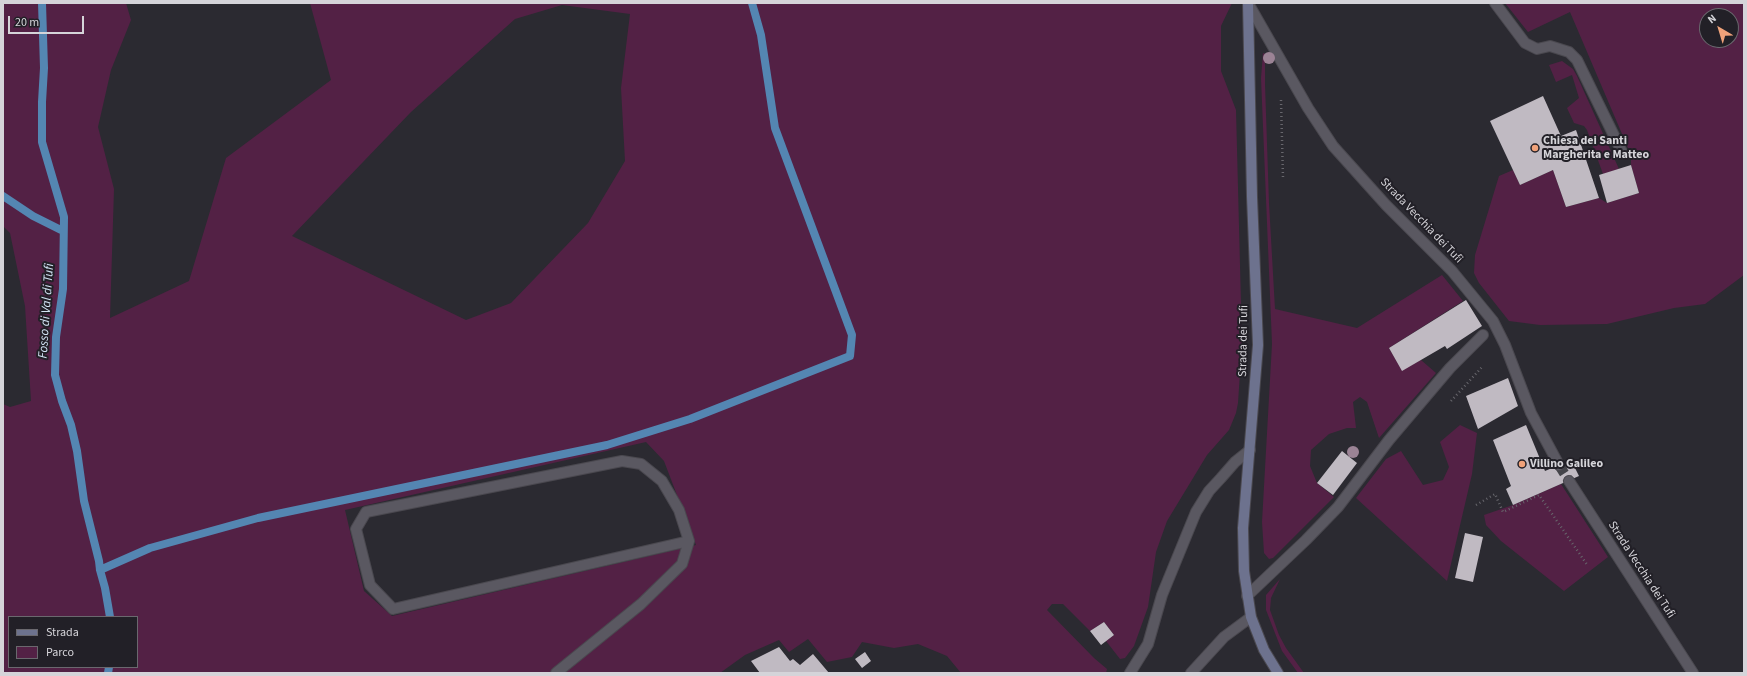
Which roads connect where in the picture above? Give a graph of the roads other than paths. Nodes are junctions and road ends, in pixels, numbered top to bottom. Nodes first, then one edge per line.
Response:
1 (1248, 3) edge
2 (1495, 3) edge
3 (1622, 152) dead end
4 (1483, 335) dead end
5 (1250, 450) junction
6 (1559, 465) tunnel mouth
7 (1568, 481) tunnel mouth
8 (688, 541) junction
9 (1247, 596) junction
10 (1251, 617) junction
11 (556, 673) edge
12 (1130, 673) edge
13 (1191, 673) edge
14 (1278, 673) edge
15 (1693, 673) edge

1 - 5 street, Strada dei Tufi
1 - 6 street, Strada Vecchia dei Tufi
2 - 3 street
4 - 9 street
5 - 9 street, Strada dei Tufi
5 - 12 street
7 - 15 street, Strada Vecchia dei Tufi
8 - 8 street
8 - 11 street
9 - 10 street, Strada dei Tufi
10 - 13 street
10 - 14 street, Strada dei Tufi

